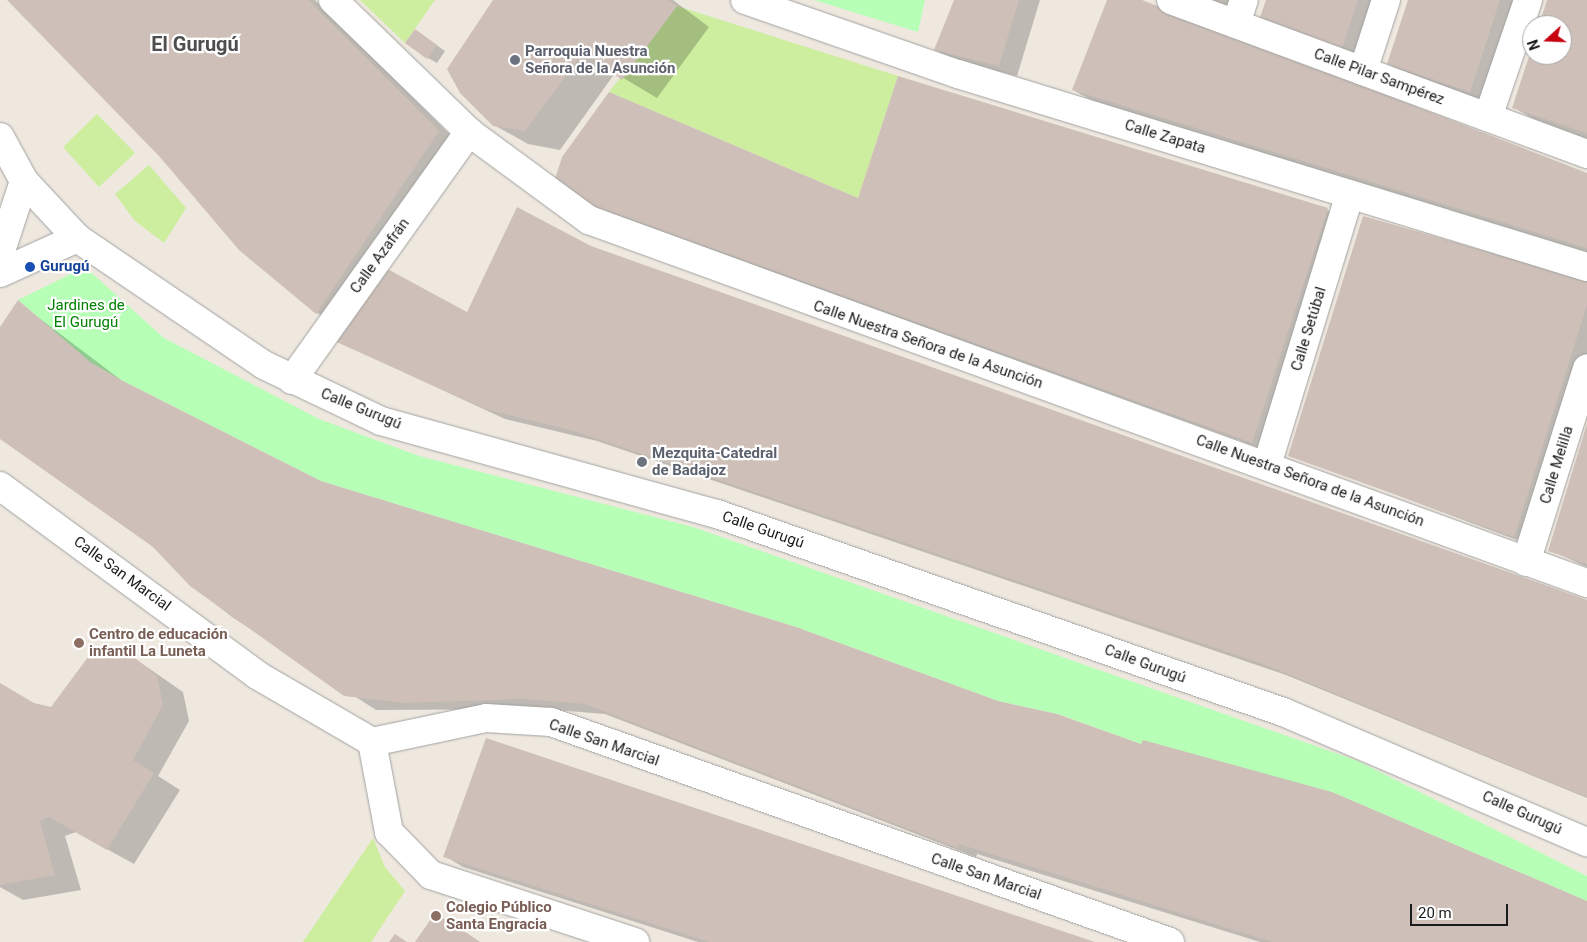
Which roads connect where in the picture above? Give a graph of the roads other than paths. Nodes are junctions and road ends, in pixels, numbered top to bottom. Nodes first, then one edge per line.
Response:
1 (332, 0) edge
2 (745, 0) edge
3 (1171, 0) edge
4 (1386, 0) edge
5 (1528, 0) edge
6 (1240, 12) edge
7 (1362, 71) junction
8 (1488, 117) junction
9 (469, 132) junction
10 (0, 137) edge
11 (1587, 154) edge
12 (24, 181) junction
13 (1350, 194) junction
14 (77, 238) junction
15 (0, 254) edge
16 (1587, 267) edge
17 (0, 273) edge
18 (1587, 368) edge
19 (292, 380) junction
20 (1267, 465) junction
21 (0, 486) edge
22 (1526, 562) junction
23 (1587, 583) edge
24 (372, 742) junction
25 (1587, 842) edge
26 (635, 942) edge
27 (1170, 942) edge

1 - 9 street, Calle Nuestra Señora de la Asunción
2 - 13 street, Calle Zapata
3 - 6 street, Calle Pilar Sampérez
4 - 7 street
5 - 8 street
6 - 7 street, Calle Pilar Sampérez
7 - 8 street, Calle Pilar Sampérez
8 - 11 street, Calle Pilar Sampérez
9 - 19 street, Calle Azafrán
9 - 20 street, Calle Nuestra Señora de la Asunción
10 - 12 street, Calle Gurugú
12 - 14 street, Calle Gurugú
12 - 15 street
13 - 16 street, Calle Zapata
13 - 20 street, Calle Setúbal
14 - 17 street
14 - 19 street, Calle Gurugú
18 - 22 street, Calle Melilla
19 - 25 street, Calle Gurugú
20 - 22 street, Calle Nuestra Señora de la Asunción
21 - 24 street, Calle San Marcial
22 - 23 street, Calle Nuestra Señora de la Asunción
24 - 26 street
24 - 27 street, Calle San Marcial

